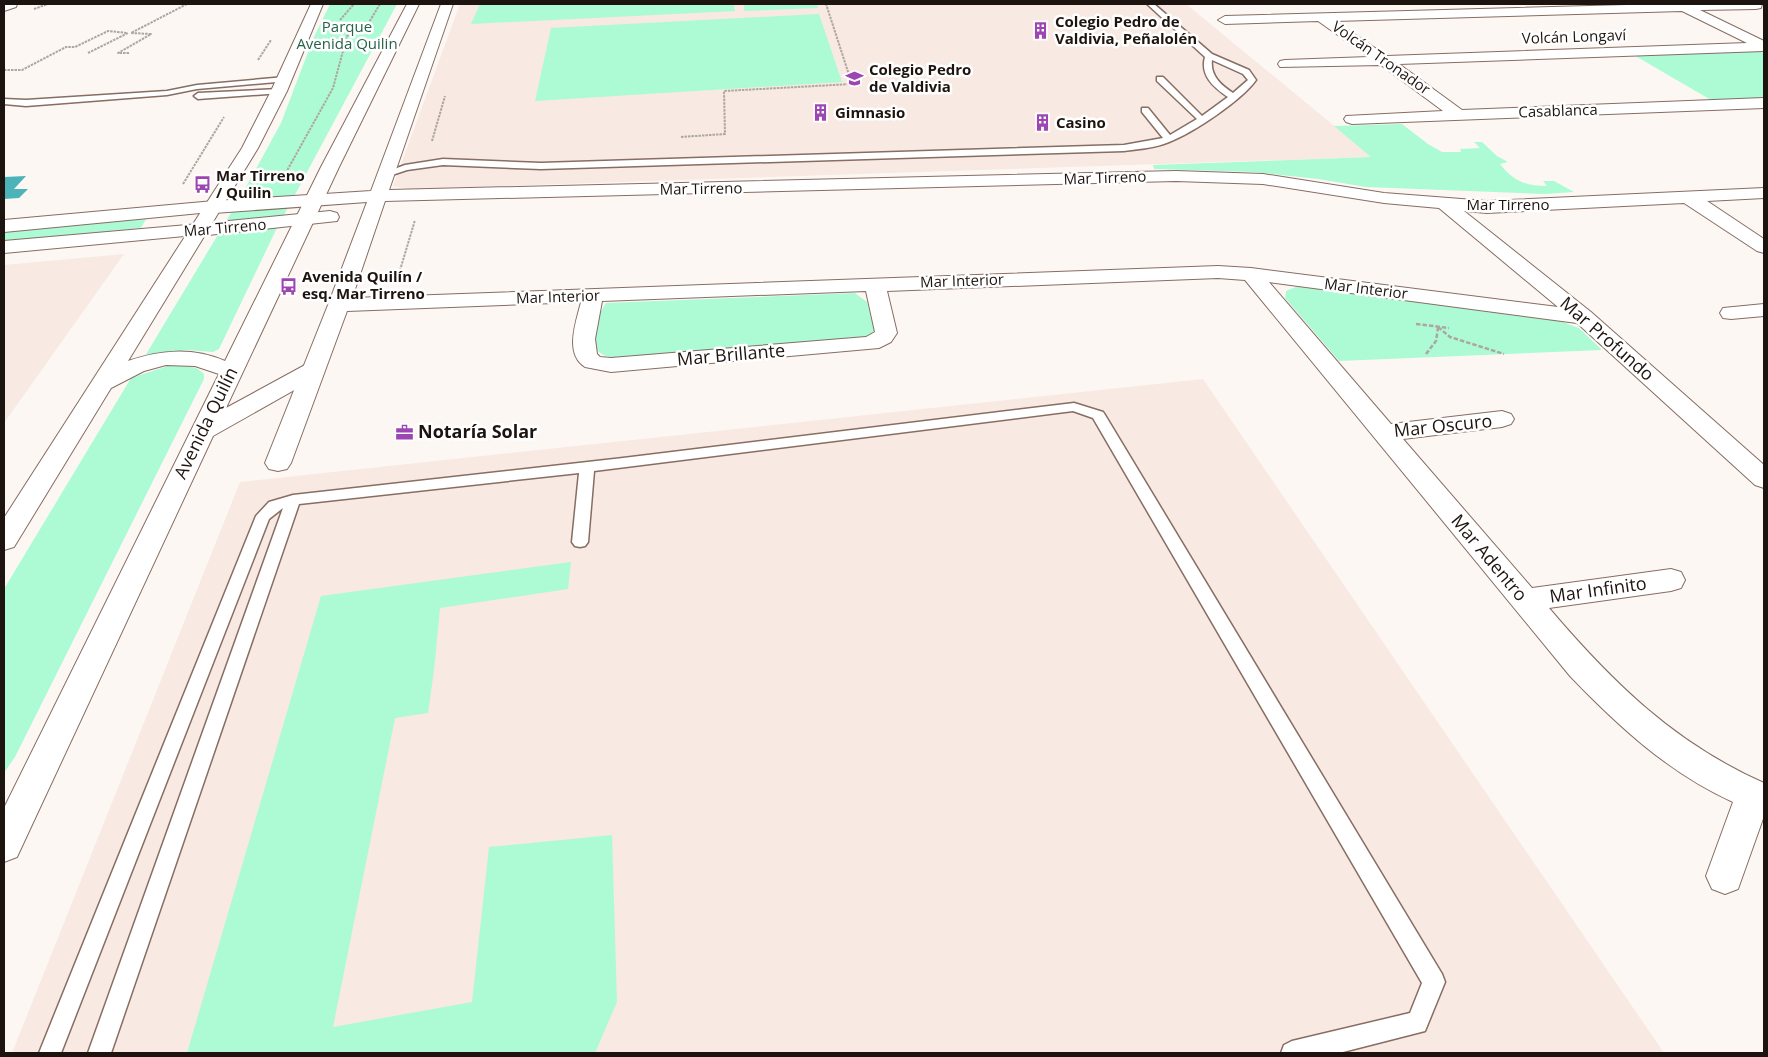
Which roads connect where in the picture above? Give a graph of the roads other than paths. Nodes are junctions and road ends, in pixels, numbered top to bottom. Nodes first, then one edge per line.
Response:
1 (12, 4) edge
2 (317, 4) edge
3 (413, 4) edge
4 (448, 4) edge
5 (1150, 4) edge
6 (1302, 4) edge
7 (1681, 5) edge
8 (1756, 5) edge
9 (4, 7) edge
10 (1322, 18) junction
11 (1226, 20) dead end
12 (1764, 47) edge
13 (1209, 56) junction
14 (1385, 60) junction
15 (1285, 64) dead end
16 (1160, 79) dead end
17 (282, 85) junction
18 (167, 93) junction
19 (1233, 97) junction
20 (4, 102) edge
21 (1764, 103) edge
22 (1145, 110) dead end
23 (1459, 115) junction
24 (1201, 119) junction
25 (1352, 119) dead end
26 (1168, 139) junction
27 (386, 174) junction
28 (1764, 194) edge
29 (444, 196) junction
30 (1689, 198) junction
31 (375, 204) junction
32 (1446, 204) junction
33 (214, 207) junction
34 (310, 210) junction
35 (4, 226) edge
36 (199, 230) junction
37 (4, 247) edge
38 (1764, 247) edge
39 (1251, 274) junction
40 (875, 284) junction
41 (593, 296) junction
42 (339, 305) junction
43 (1764, 310) edge
44 (1731, 313) dead end
45 (1583, 317) junction
46 (313, 368) junction
47 (231, 371) junction
48 (101, 385) junction
49 (1502, 419) dead end
50 (202, 432) junction
51 (1384, 432) junction
52 (278, 464) dead end
53 (587, 467) junction
54 (1764, 478) edge
55 (293, 500) junction
56 (7, 531) edge
57 (580, 542) dead end
58 (1671, 580) dead end
59 (1525, 600) junction
60 (18, 795) edge
61 (1759, 797) edge
62 (4, 845) edge
63 (1725, 876) dead end
64 (50, 1053) edge
65 (99, 1053) edge
66 (1292, 1053) edge

1 - 9 street
2 - 17 street
3 - 34 street, Avenida Quilín
4 - 27 street
5 - 13 lane
6 - 10 street, Volcán Tronador
7 - 8 street
7 - 10 street
7 - 12 street
10 - 11 street
10 - 14 street, Volcán Tronador
12 - 14 street, Volcán Longaví
13 - 19 lane
13 - 19 lane
14 - 15 street, Volcán Longaví
14 - 23 street, Volcán Tronador
16 - 24 lane
17 - 18 lane
17 - 18 lane
17 - 33 street
18 - 20 lane
19 - 24 lane
21 - 23 street, Casablanca
22 - 26 lane
23 - 25 street, Casablanca
24 - 26 lane
26 - 27 lane
27 - 31 street
28 - 30 street, Mar Tirreno
29 - 31 street, Mar Tirreno
29 - 31 street, Mar Tirreno
29 - 32 street, Mar Tirreno
30 - 32 street, Mar Tirreno
30 - 38 street
31 - 34 street, Mar Tirreno
31 - 42 street
32 - 45 street, Mar Profundo
33 - 34 street, Mar Tirreno
33 - 35 street, Mar Tirreno
33 - 36 street
34 - 36 street, Mar Tirreno
34 - 47 street, Avenida Quilín
36 - 37 street, Mar Tirreno
36 - 48 street
39 - 40 street, Mar Interior
39 - 45 street, Mar Interior
39 - 51 street, Mar Adentro
40 - 41 street, Mar Interior
40 - 41 street, Mar Brillante
41 - 42 street, Mar Interior
42 - 46 street
43 - 44 street
45 - 54 street, Mar Profundo
46 - 50 street
46 - 52 street
47 - 48 street
47 - 50 street, Avenida Quilín
48 - 56 street
49 - 51 street, Mar Oscuro
50 - 60 street, Avenida Quilín
51 - 59 street, Mar Adentro
53 - 55 lane
53 - 57 lane
53 - 66 lane
55 - 64 lane
55 - 65 lane
58 - 59 street, Mar Infinito
59 - 61 street, Mar Adentro
60 - 62 street, Avenida Quilín
61 - 63 street

